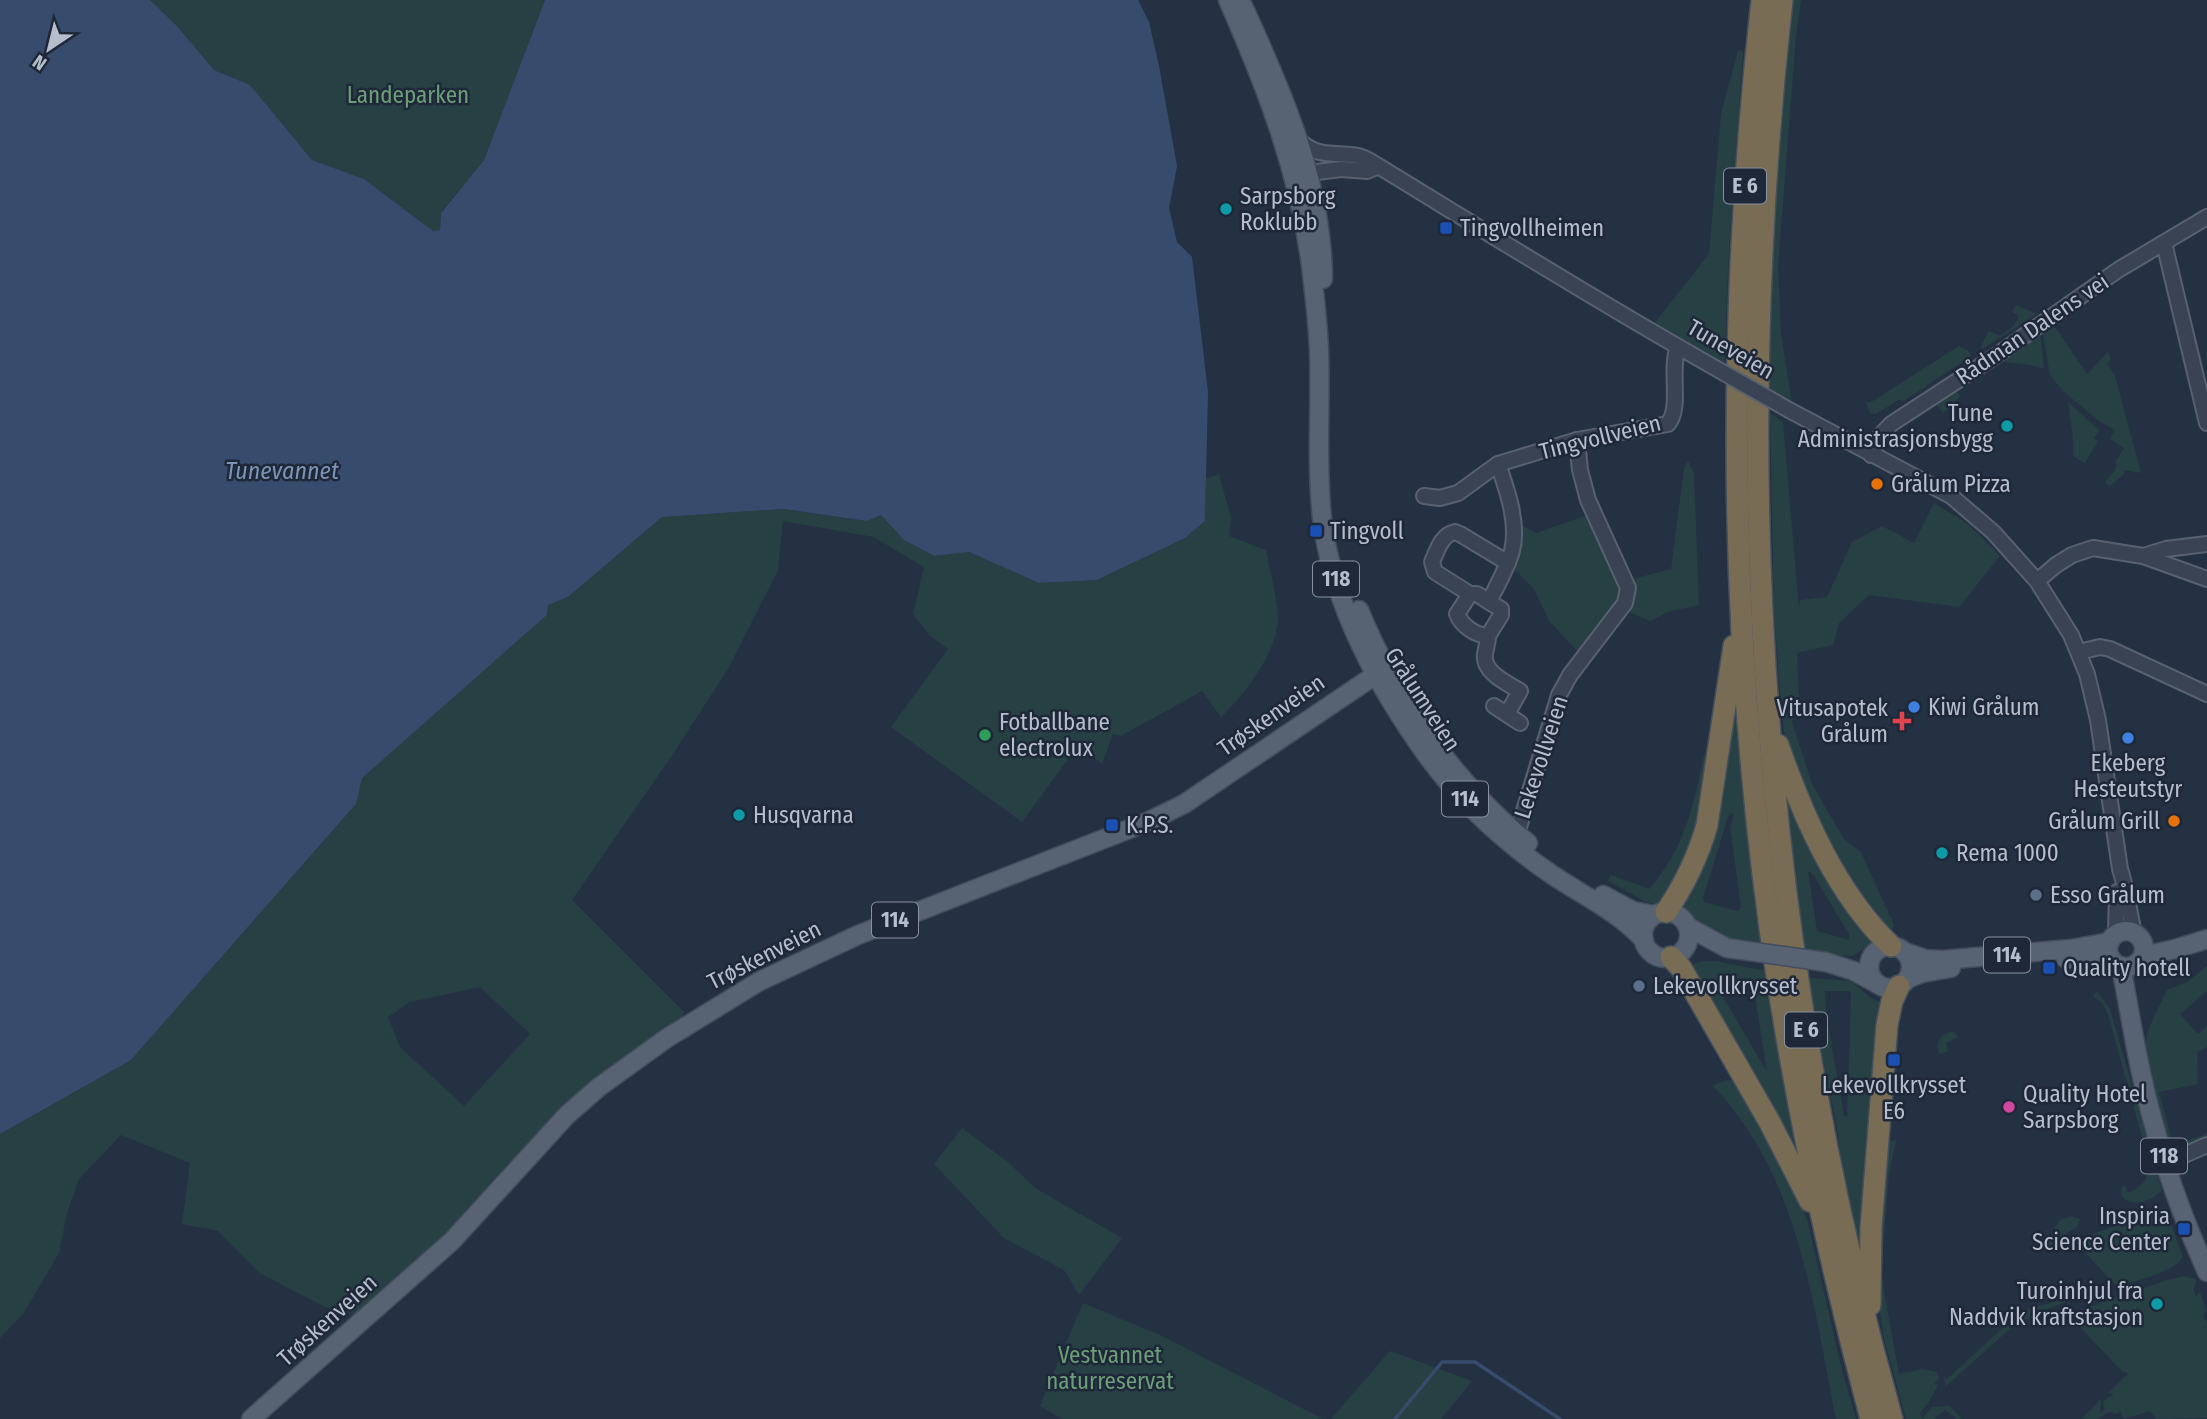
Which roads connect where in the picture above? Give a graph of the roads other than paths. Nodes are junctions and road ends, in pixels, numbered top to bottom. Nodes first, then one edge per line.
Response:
1 (1228, 0) edge
2 (1241, 0) edge
3 (1762, 0) edge
4 (1782, 0) edge
5 (1300, 141) junction
6 (1290, 160) junction
7 (1377, 167) junction
8 (1309, 173) junction
9 (2207, 217) edge
10 (2164, 243) junction
11 (1678, 347) junction
12 (1319, 349) junction
13 (2207, 423) edge
14 (1577, 440) junction
15 (1871, 454) junction
16 (1498, 464) junction
17 (1424, 496) dead end
18 (2207, 544) edge
19 (2143, 556) junction
20 (1508, 563) junction
21 (2207, 579) edge
22 (2037, 581) junction
23 (1470, 594) junction
24 (1489, 602) junction
25 (1741, 617) junction
26 (1488, 636) junction
27 (2079, 652) junction
28 (1381, 670) junction
29 (2207, 694) edge
30 (1768, 714) junction
31 (1520, 723) dead end
32 (1518, 843) junction
33 (1660, 914) junction
34 (1688, 927) junction
35 (2207, 937) edge
36 (1644, 940) junction
37 (1727, 948) junction
38 (2127, 949) junction
39 (1889, 951) junction
40 (1678, 952) junction
41 (1845, 964) junction
42 (1876, 983) junction
43 (1903, 983) junction
44 (2207, 1145) edge
45 (2166, 1163) junction
46 (1825, 1233) junction
47 (2207, 1272) edge
48 (1871, 1342) junction
49 (251, 1419) edge
50 (1871, 1419) edge
51 (1892, 1419) edge

1 - 6 main road, 118
2 - 5 main road, 118
3 - 25 highway, E 6
4 - 30 highway, E 6
5 - 7 street, Tuneveien
5 - 8 main road, 118
6 - 8 street
6 - 12 main road, Grålumveien / 118
7 - 8 street
7 - 11 street, Tuneveien
8 - 12 main road, Grålumveien / 118
9 - 10 street, Rådman Dalens vei
10 - 13 street
10 - 15 street, Rådman Dalens vei
11 - 14 street, Tingvollveien
11 - 15 street, Tuneveien, bridge
12 - 28 main road, Grålumveien / 118
14 - 16 street, Tingvollveien
14 - 32 street, Lekevollveien
15 - 22 street, Tuneveien
16 - 17 street, Tingvollveien
16 - 20 street
18 - 19 street
19 - 21 street
19 - 22 street
20 - 23 street
20 - 24 street
22 - 27 street, Tuneveien
23 - 24 street
23 - 26 street
24 - 26 street
25 - 33 highway, E 6
25 - 46 highway, E 6
26 - 31 street
27 - 29 street
27 - 38 street, Tuneveien
28 - 32 main road, Grålumveien / 114
28 - 49 main road, Trøskenveien / 114
30 - 39 highway, E 6
30 - 48 highway, E 6
32 - 33 main road, Grålumveien / 114
32 - 36 main road, Grålumveien / 114
33 - 34 main road, 114
33 - 36 main road
34 - 37 main road, 114
34 - 40 main road
35 - 38 main road, 114
36 - 40 main road, 114
37 - 40 main road, 114
37 - 41 main road, 114, bridge
38 - 39 main road, 114
38 - 43 main road, 114
38 - 45 main road, 118
39 - 41 main road, 114
39 - 42 main road
39 - 43 main road
40 - 46 highway, E 6
41 - 42 main road, 114
42 - 43 main road, 114
43 - 48 highway, E 6
44 - 45 street
45 - 47 main road, 118
46 - 50 highway, E 6
48 - 51 highway, E 6

